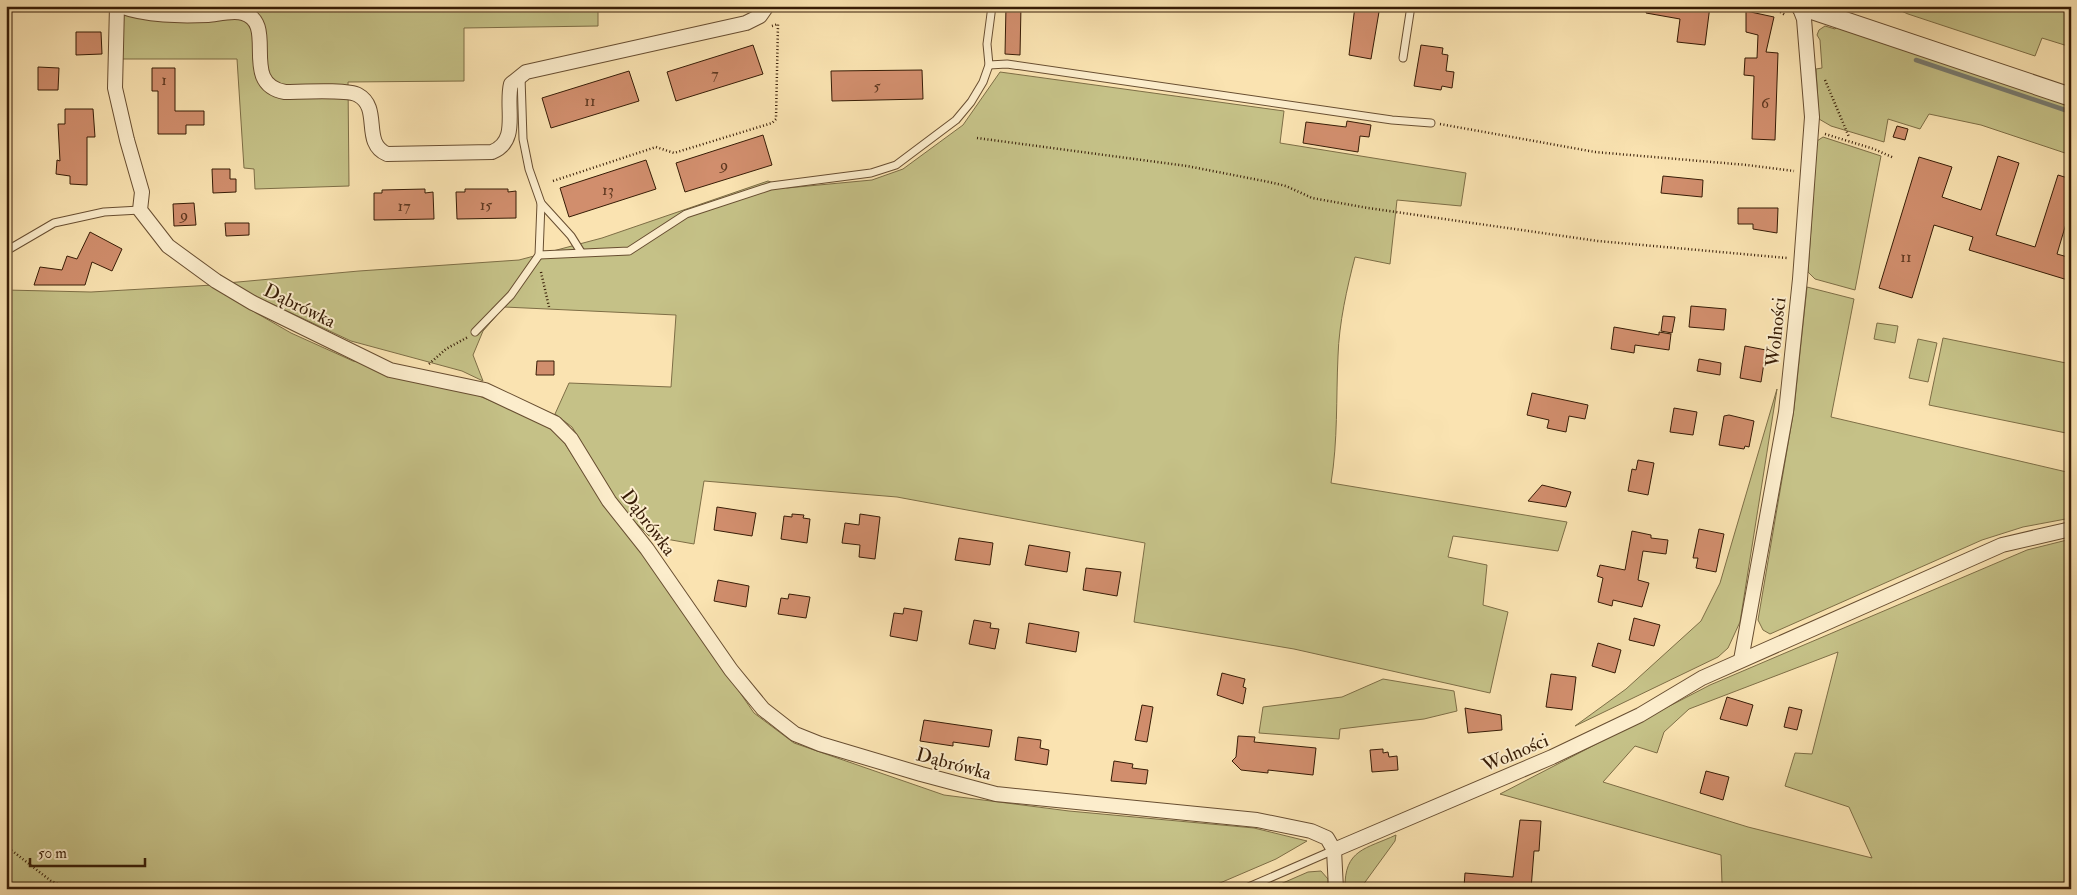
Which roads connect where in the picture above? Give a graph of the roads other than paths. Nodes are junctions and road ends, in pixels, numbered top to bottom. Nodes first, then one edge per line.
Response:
1 (119, 6) edge
2 (767, 6) edge
3 (992, 6) edge
4 (1411, 6) edge
5 (1800, 6) edge
6 (1403, 58) dead end
7 (989, 65) junction
8 (521, 76) junction
9 (2071, 97) edge
10 (1431, 123) road end
11 (541, 203) junction
12 (140, 210) junction
13 (6, 251) edge
14 (581, 252) junction
15 (539, 255) junction
16 (475, 332) road end
17 (2071, 529) edge
18 (1741, 660) junction
19 (1334, 850) junction
20 (1244, 889) edge
21 (1336, 889) edge

1 - 8 street
1 - 12 street
2 - 8 street
3 - 7 lane
4 - 6 lane
5 - 9 street
5 - 18 street, Wolności
7 - 10 lane
7 - 14 lane
8 - 11 lane
11 - 14 lane
11 - 15 lane
12 - 13 lane
12 - 19 street, Dąbrówka
14 - 15 lane
15 - 16 lane
17 - 18 street, Wolności
18 - 19 street, Wolności
19 - 20 lane
19 - 21 street

